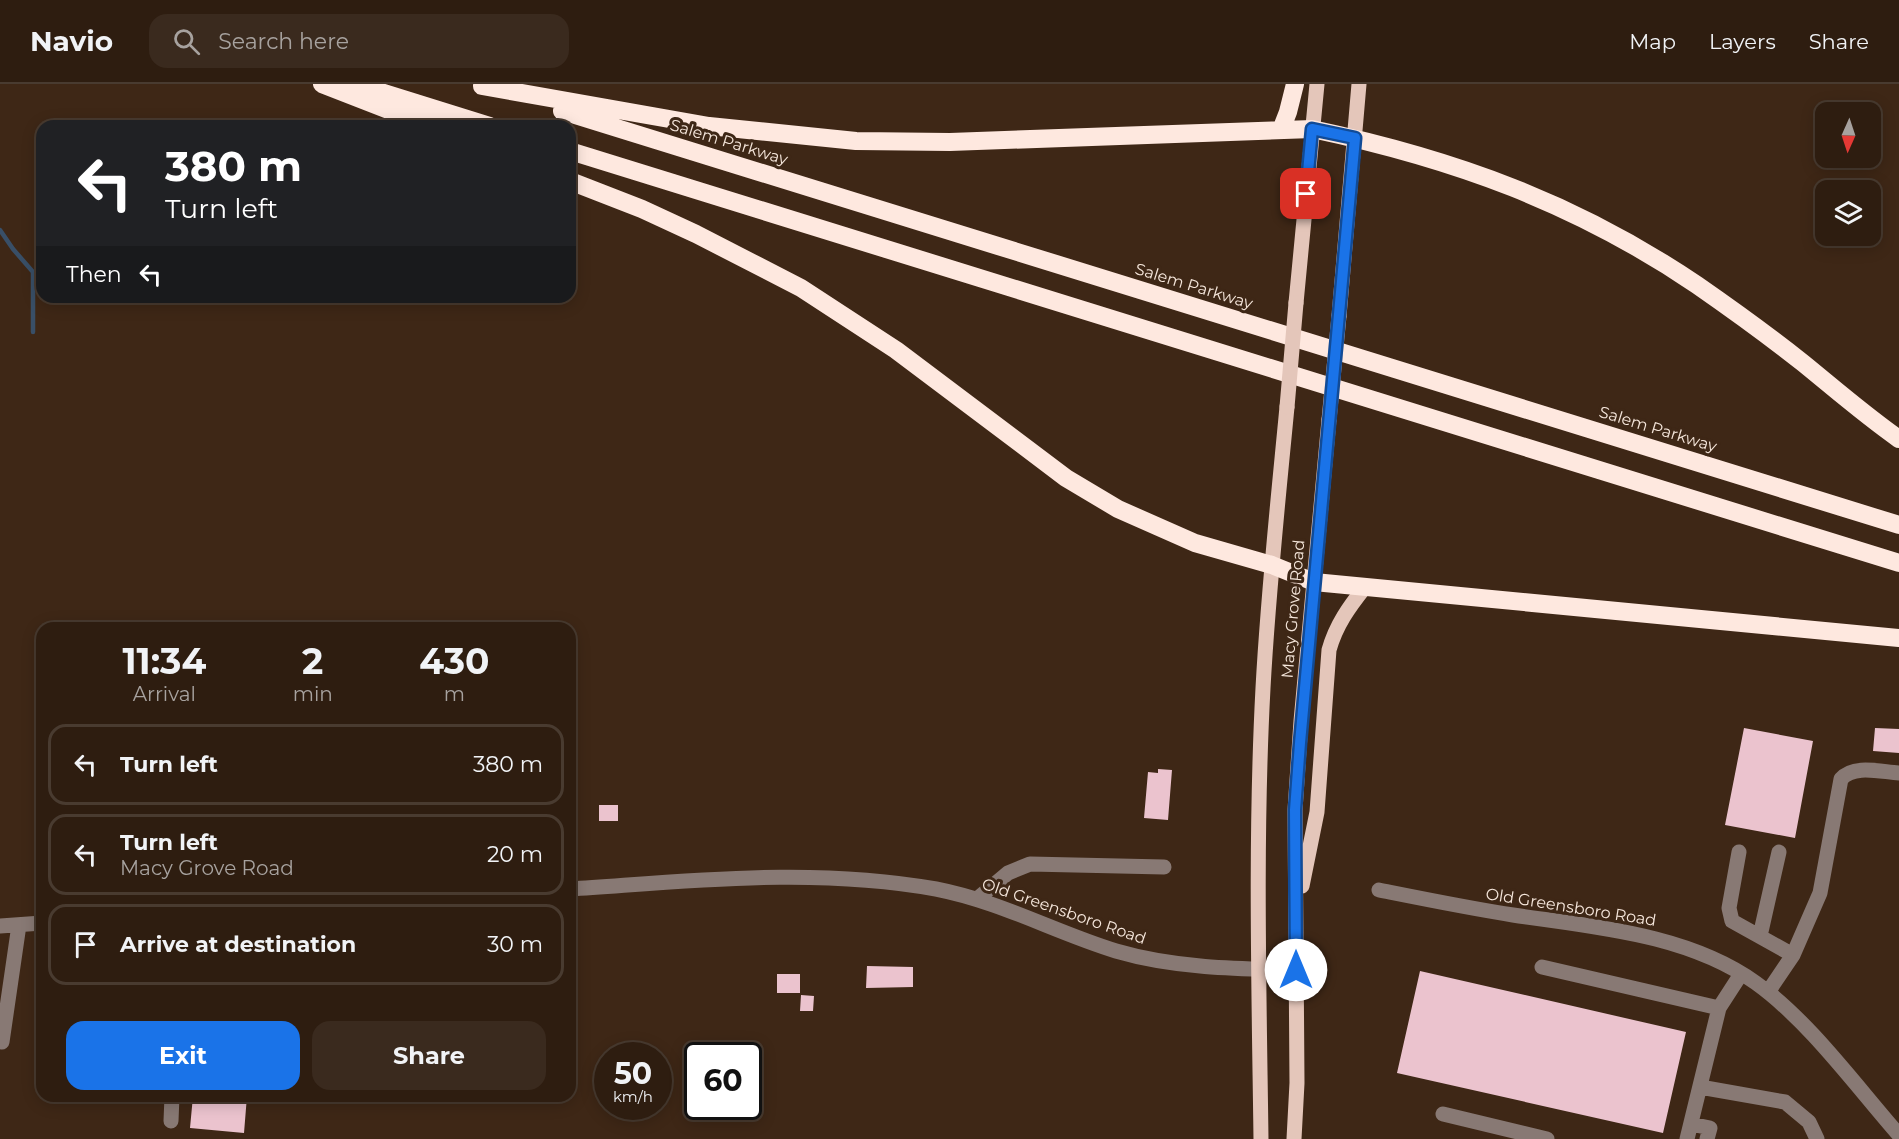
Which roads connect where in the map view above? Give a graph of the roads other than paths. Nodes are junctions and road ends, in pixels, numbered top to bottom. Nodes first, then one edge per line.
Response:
1 (322, 84) edge
2 (355, 84) edge
3 (1295, 84) edge
4 (1317, 84) edge
5 (1359, 84) edge
6 (479, 85) edge
7 (415, 120) edge
8 (471, 120) edge
9 (1312, 129) junction
10 (1281, 130) junction
11 (1355, 138) junction
12 (576, 153) edge
13 (576, 183) edge
14 (1899, 440) edge
15 (1899, 525) edge
16 (1899, 562) edge
17 (1272, 565) junction
18 (1314, 582) junction
19 (1365, 587) junction
20 (1899, 638) edge
21 (1899, 773) edge
22 (1739, 852) dead end
23 (1779, 852) dead end
24 (1164, 867) dead end
25 (576, 889) edge
26 (1379, 891) dead end
27 (977, 899) junction
28 (1296, 918) junction
29 (36, 924) edge
30 (19, 925) junction
31 (0, 926) edge
32 (1760, 936) junction
33 (1793, 955) junction
34 (1542, 967) dead end
35 (1259, 969) junction
36 (1296, 970) junction
37 (1742, 974) junction
38 (5, 979) edge
39 (1768, 992) junction
40 (1719, 1008) junction
41 (2, 1042) dead end
42 (1700, 1087) junction
43 (171, 1102) edge
44 (1443, 1114) dead end
45 (171, 1121) dead end
46 (1691, 1124) junction
47 (1899, 1135) edge
48 (1261, 1139) edge
49 (1294, 1139) edge
50 (1547, 1139) edge
51 (1687, 1139) edge
52 (1707, 1139) edge
53 (1818, 1139) edge

1 - 7 highway
2 - 8 highway
3 - 10 highway
4 - 9 main road, Macy Grove Road
5 - 11 main road, Macy Grove Road
6 - 10 highway
6 - 15 highway, Salem Parkway
9 - 10 highway
9 - 11 highway
9 - 17 main road, Macy Grove Road, bridge
11 - 14 highway
11 - 18 main road, Macy Grove Road, bridge
12 - 16 highway
13 - 17 highway
17 - 18 highway
17 - 35 main road, Macy Grove Road
18 - 19 highway
18 - 28 main road, Macy Grove Road
19 - 20 highway
19 - 28 main road
21 - 33 street
22 - 32 street
23 - 32 street
24 - 27 street
25 - 27 street, Old Greensboro Road
26 - 37 street, Old Greensboro Road
27 - 35 street, Old Greensboro Road
28 - 36 main road, Macy Grove Road
29 - 30 street
30 - 31 street
30 - 38 street
32 - 33 street
33 - 39 street
34 - 40 street
35 - 36 street, Old Greensboro Road
35 - 48 main road, Macy Grove Road
36 - 49 main road, Macy Grove Road
37 - 39 street, Old Greensboro Road
37 - 40 street
38 - 41 street
39 - 47 street, Old Greensboro Road
40 - 42 street
42 - 46 street
42 - 53 street
43 - 45 street
44 - 50 street
46 - 51 street
46 - 52 street

